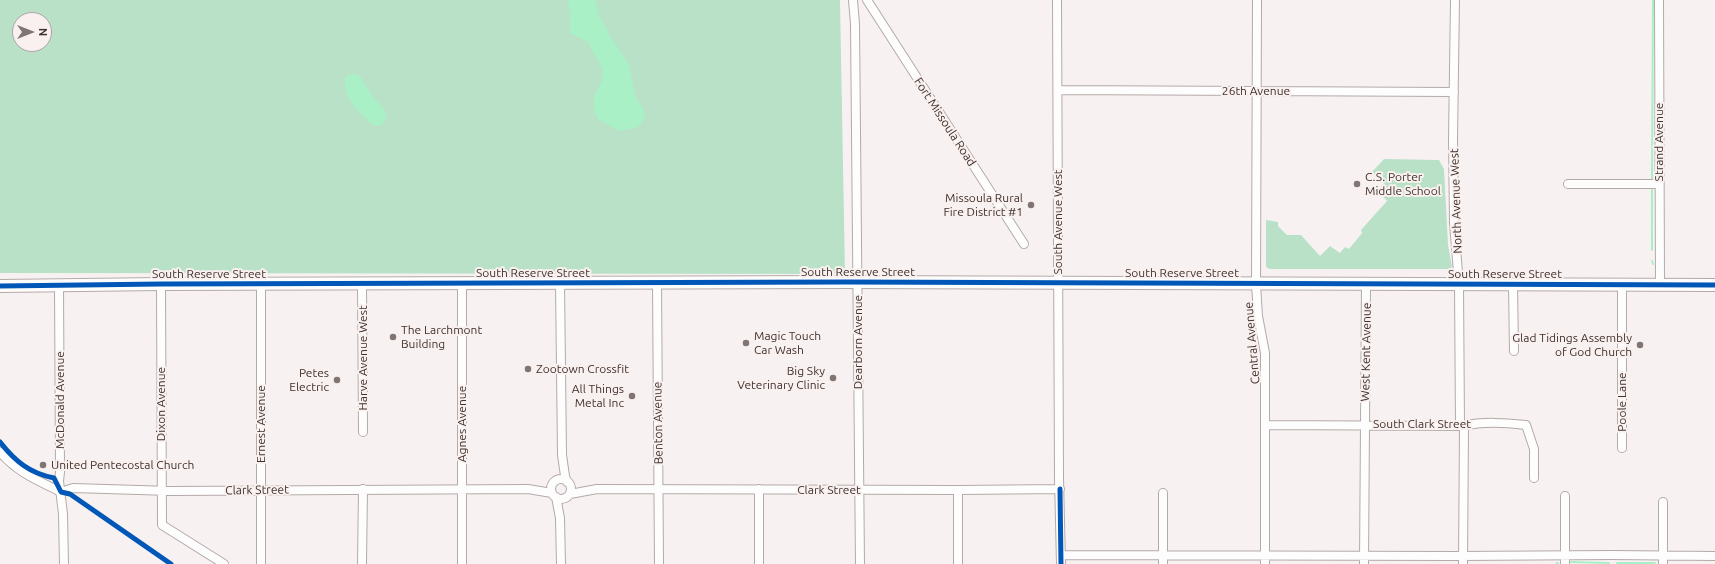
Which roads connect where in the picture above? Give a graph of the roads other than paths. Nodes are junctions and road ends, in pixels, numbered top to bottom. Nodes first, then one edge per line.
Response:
1 (853, 0) edge
2 (867, 0) edge
3 (1057, 0) edge
4 (1258, 0) edge
5 (1455, 0) edge
6 (1659, 0) edge
7 (1058, 90) junction
8 (1257, 90) junction
9 (1454, 92) junction
10 (1568, 184) dead end
11 (1659, 184) junction
12 (1024, 244) dead end
13 (657, 282) junction
14 (858, 282) junction
15 (362, 283) junction
16 (462, 283) junction
17 (560, 283) junction
18 (1058, 283) junction
19 (59, 284) junction
20 (161, 284) junction
21 (261, 284) junction
22 (1256, 284) junction
23 (1366, 284) junction
24 (1513, 284) junction
25 (1622, 284) junction
26 (1660, 284) junction
27 (1459, 285) junction
28 (1715, 285) edge
29 (0, 286) edge
30 (1514, 351) dead end
31 (1365, 424) junction
32 (1265, 425) junction
33 (1462, 426) junction
34 (363, 432) dead end
35 (1622, 448) dead end
36 (0, 452) edge
37 (562, 455) junction
38 (1534, 478) dead end
39 (554, 483) junction
40 (568, 483) junction
41 (363, 489) junction
42 (528, 489) junction
43 (597, 489) junction
44 (759, 489) junction
45 (1060, 489) junction
46 (161, 490) junction
47 (261, 490) junction
48 (462, 490) junction
49 (659, 490) junction
50 (859, 490) junction
51 (958, 490) junction
52 (61, 492) junction
53 (1163, 493) dead end
54 (561, 495) junction
55 (1565, 496) dead end
56 (1663, 502) dead end
57 (1061, 555) junction
58 (1164, 555) junction
59 (1565, 555) junction
60 (1715, 556) edge
61 (1265, 560) edge
62 (1364, 560) edge
63 (1463, 560) edge
64 (1663, 560) edge
65 (64, 564) edge
66 (224, 564) edge
67 (261, 564) edge
68 (362, 564) edge
69 (462, 564) edge
70 (561, 564) edge
71 (659, 564) edge
72 (759, 564) edge
73 (860, 564) edge
74 (958, 564) edge
75 (1061, 564) edge
76 (1163, 564) edge
77 (1565, 564) edge

1 - 14 street, Dearborn Avenue
2 - 12 street, Fort Missoula Road
3 - 7 street, South Avenue West
4 - 8 street, Central Avenue
5 - 9 street, North Avenue West
6 - 11 street, Strand Avenue
7 - 8 street, 26th Avenue
7 - 18 street, South Avenue West
8 - 9 street, 26th Avenue
8 - 22 street, Central Avenue
9 - 27 street, North Avenue West
10 - 11 street
11 - 26 street, Strand Avenue
13 - 14 highway, South Reserve Street
13 - 17 highway, South Reserve Street
13 - 49 street, Benton Avenue
14 - 18 highway, South Reserve Street
14 - 50 street, Dearborn Avenue
15 - 16 highway, South Reserve Street
15 - 21 highway, South Reserve Street
15 - 34 street, Harve Avenue West
16 - 17 highway, South Reserve Street
16 - 48 street, Agnes Avenue
17 - 37 street
18 - 22 highway, South Reserve Street
18 - 45 street, South Avenue West
19 - 20 highway, South Reserve Street
19 - 29 highway, South Reserve Street
19 - 52 street, McDonald Avenue
20 - 21 highway, South Reserve Street
20 - 46 street, Dixon Avenue
21 - 47 street, Ernest Avenue
22 - 23 highway, South Reserve Street
22 - 32 street, Central Avenue
23 - 27 highway, South Reserve Street
23 - 31 street, West Kent Avenue
24 - 25 highway, South Reserve Street
24 - 27 highway, South Reserve Street
24 - 30 street
25 - 26 highway, South Reserve Street
25 - 35 street, Poole Lane
26 - 28 highway, South Reserve Street
27 - 33 street, North Avenue West
31 - 32 street, South Clark Street
31 - 33 street, South Clark Street
31 - 62 street, West Kent Avenue
32 - 61 street, Central Avenue
33 - 38 street, South Clark Street
33 - 63 street, North Avenue West
36 - 52 street
37 - 39 street
37 - 40 street
39 - 40 street, Clark Street
39 - 42 street, Clark Street
39 - 54 street
40 - 43 street, Clark Street
40 - 54 street
41 - 47 street, Clark Street
41 - 48 street, Clark Street
41 - 68 street
42 - 48 street, Clark Street
42 - 54 street, Clark Street
43 - 49 street, Clark Street
43 - 54 street, Clark Street
44 - 49 street, Clark Street
44 - 50 street, Clark Street
44 - 72 street
45 - 51 street, Clark Street
45 - 57 street, South Avenue West
46 - 47 street, Clark Street
46 - 52 street, Clark Street
46 - 66 street, Dixon Avenue
47 - 67 street, Ernest Avenue
48 - 69 street, Agnes Avenue
49 - 71 street, Benton Avenue
50 - 51 street, Clark Street
50 - 73 street, Dearborn Avenue
51 - 74 street
52 - 65 street, McDonald Avenue
53 - 58 street
54 - 70 street
55 - 59 street
56 - 64 street
57 - 58 street
57 - 75 street, South Avenue West
58 - 61 street
58 - 76 street
59 - 63 street
59 - 64 street
59 - 77 street
60 - 64 street
61 - 62 street
62 - 63 street

